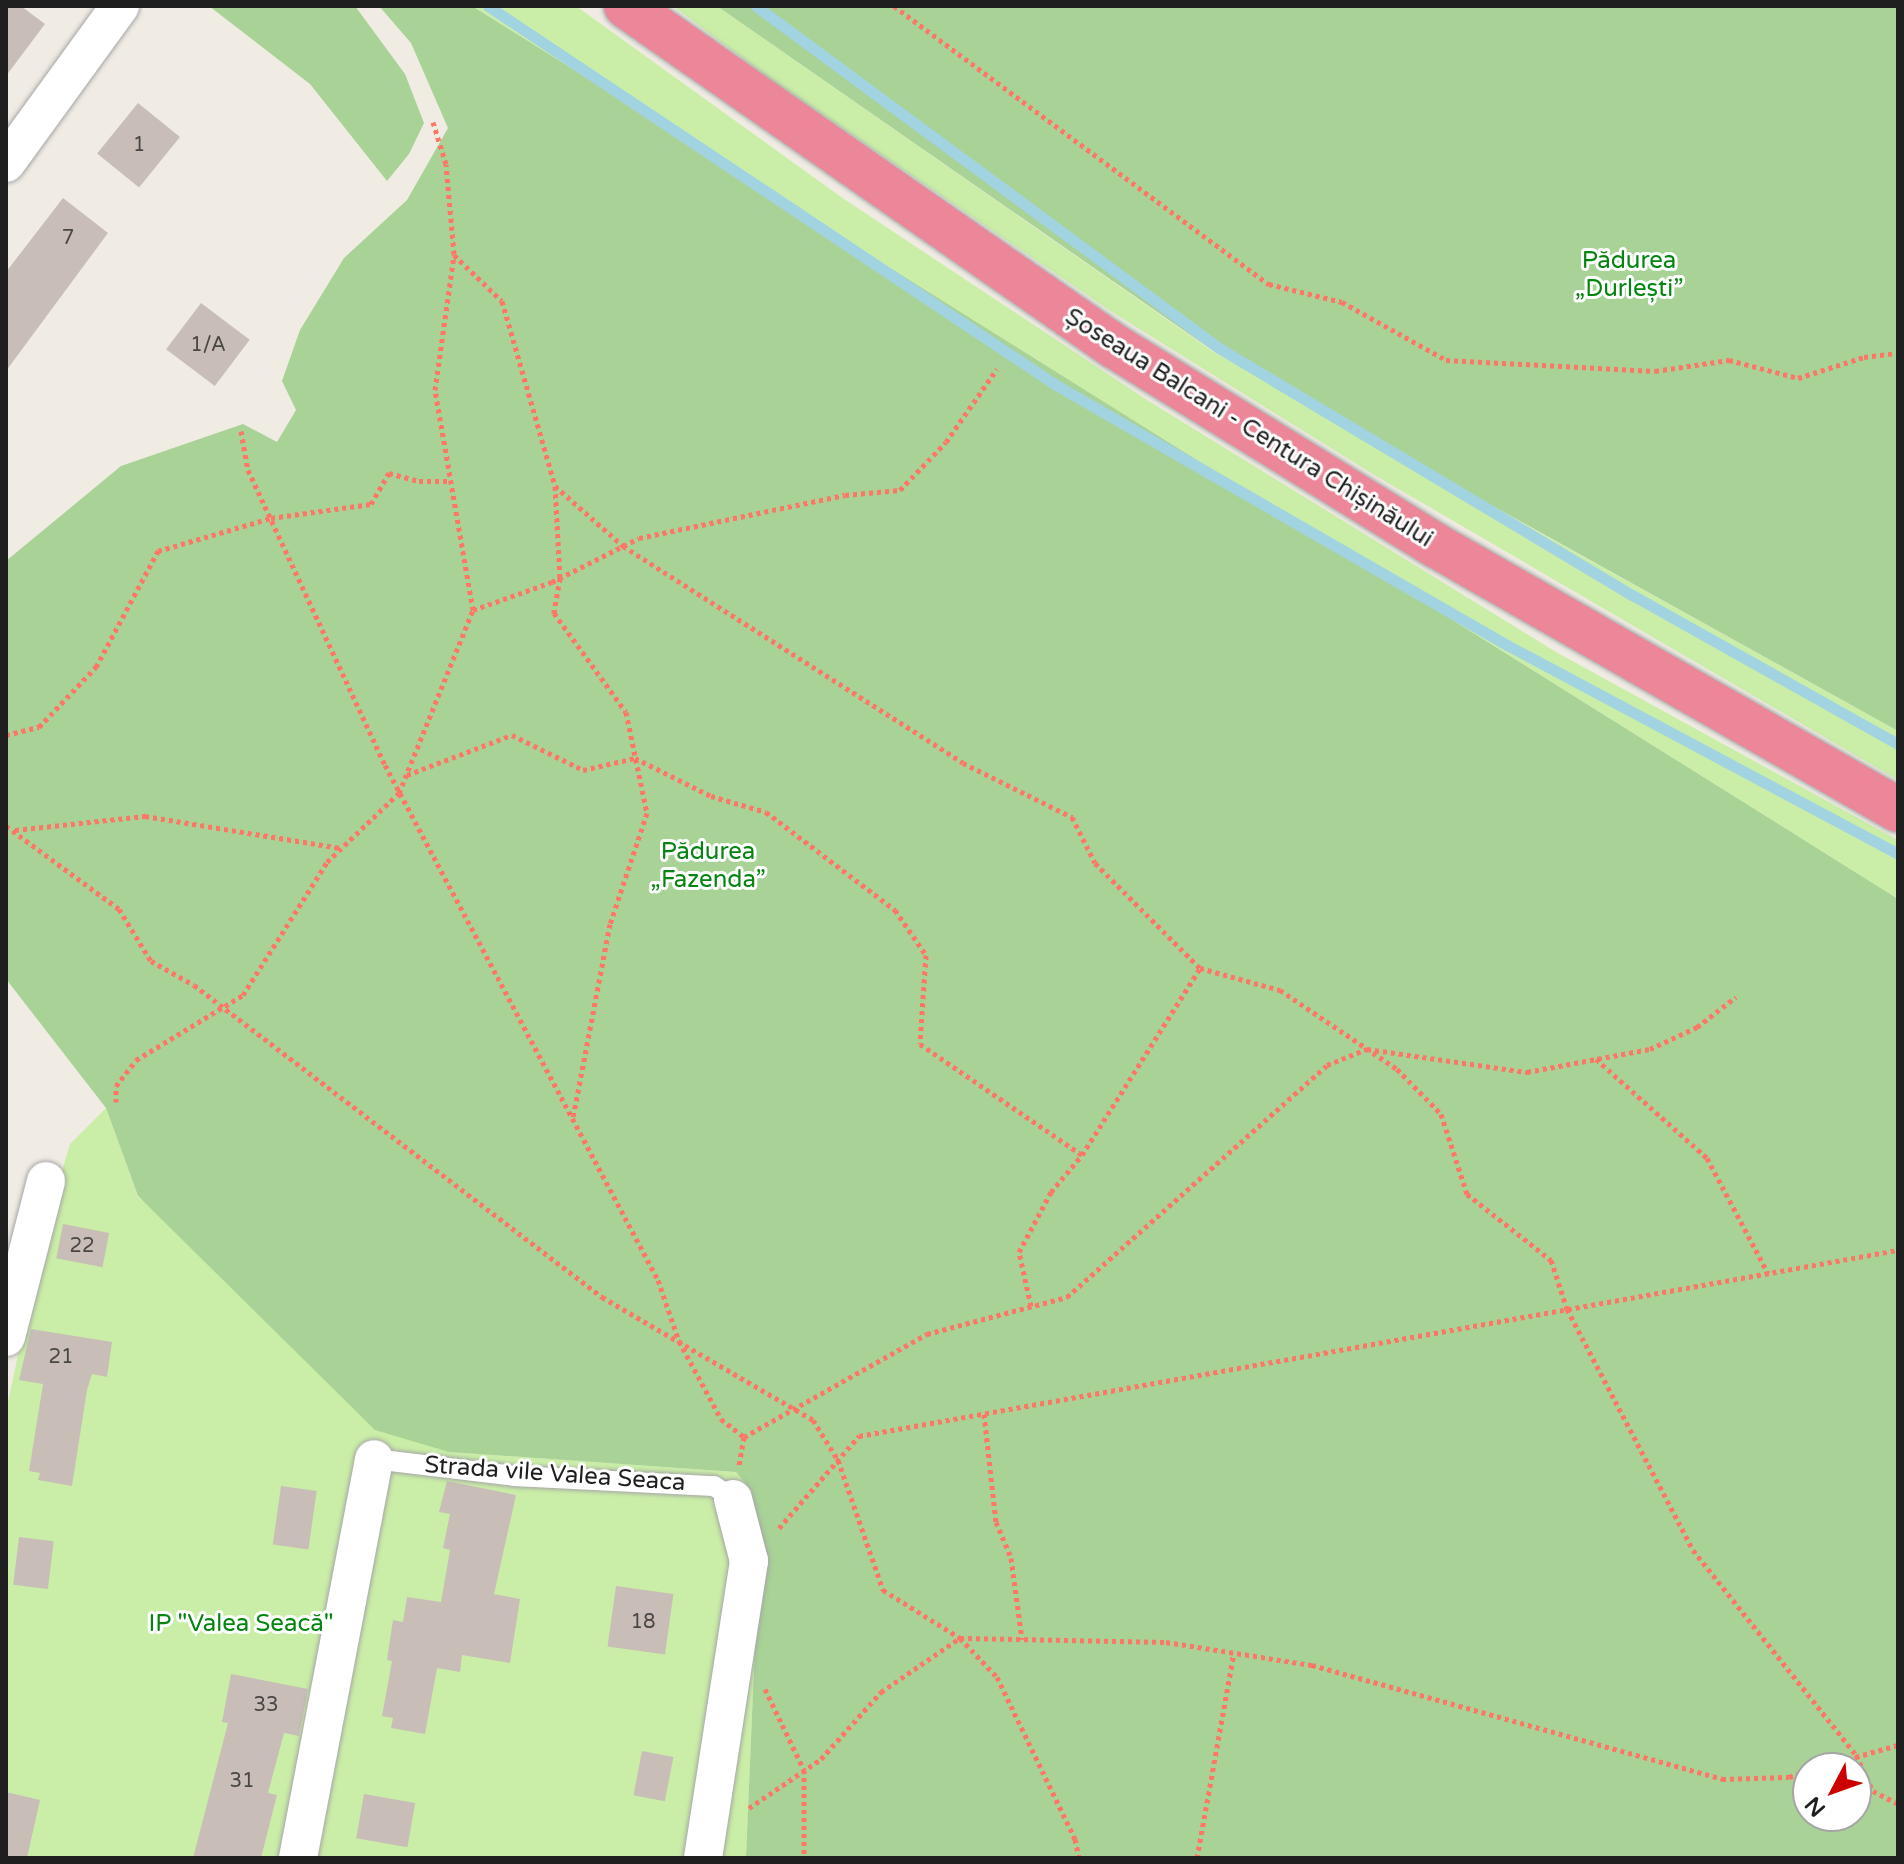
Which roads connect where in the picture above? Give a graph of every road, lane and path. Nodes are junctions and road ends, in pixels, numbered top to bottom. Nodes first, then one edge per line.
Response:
1 (120, 6) edge
2 (626, 6) edge
3 (894, 6) edge
4 (433, 122) dead end
5 (11, 145) edge
6 (454, 254) junction
7 (1898, 353) edge
8 (997, 369) dead end
9 (241, 431) dead end
10 (451, 481) junction
11 (555, 486) junction
12 (271, 518) junction
13 (623, 546) junction
14 (560, 578) junction
15 (473, 610) junction
16 (6, 735) edge
17 (635, 758) junction
18 (406, 776) junction
19 (399, 793) junction
20 (1898, 810) edge
21 (6, 826) edge
22 (15, 830) junction
23 (341, 848) junction
24 (1200, 968) junction
25 (1736, 997) dead end
26 (223, 1007) junction
27 (1367, 1049) junction
28 (1596, 1059) junction
29 (116, 1102) dead end
30 (573, 1120) junction
31 (1082, 1155) junction
32 (46, 1181) dead end
33 (1898, 1250) edge
34 (1768, 1273) junction
35 (1031, 1306) junction
36 (1567, 1309) junction
37 (6, 1337) edge
38 (679, 1341) junction
39 (794, 1408) junction
40 (984, 1414) junction
41 (744, 1437) junction
42 (374, 1459) joint
43 (838, 1460) junction
44 (733, 1499) junction
45 (749, 1561) junction
46 (960, 1638) junction
47 (1022, 1639) junction
48 (1234, 1653) junction
49 (734, 1659) junction
50 (1898, 1745) edge
51 (1854, 1752) edge
52 (1869, 1752) edge
53 (804, 1770) junction
54 (1792, 1776) edge
55 (1872, 1789) edge
56 (1898, 1804) edge
57 (704, 1847) edge
58 (298, 1858) edge
59 (804, 1858) edge
60 (1079, 1858) edge
61 (1197, 1858) edge

1 - 5 street
2 - 20 highway, Șoseaua Balcani - Centura Chișinăului
3 - 7 path
4 - 6 path
6 - 10 path
6 - 11 path
8 - 13 path
9 - 12 path
10 - 12 path
10 - 15 path
11 - 13 path
11 - 14 path
12 - 16 path
12 - 19 path
13 - 14 path
13 - 24 path
14 - 15 path
14 - 17 path
15 - 18 path
17 - 18 path
17 - 30 path
17 - 31 path
18 - 19 path
19 - 23 path
19 - 30 path
21 - 22 path
22 - 23 path
22 - 26 path
23 - 26 path
24 - 27 path
24 - 31 path
25 - 28 path
26 - 29 path
26 - 38 path
27 - 28 path
27 - 35 path
27 - 36 path
28 - 34 path
30 - 38 path
31 - 35 path
32 - 37 street
33 - 34 path
34 - 36 path
35 - 39 path
36 - 40 path
36 - 51 path
38 - 39 path
38 - 41 path
39 - 41 path
39 - 43 path
40 - 43 path
40 - 47 path
41 - 44 path
42 - 44 lane, Strada vile Valea Seaca
42 - 58 street
43 - 45 path
43 - 46 path
44 - 45 street
45 - 49 street
46 - 47 path
46 - 53 path
46 - 60 path
47 - 48 path
48 - 54 path
48 - 61 path
49 - 53 path
49 - 57 street
50 - 52 path
53 - 57 path
53 - 59 path
55 - 56 path

